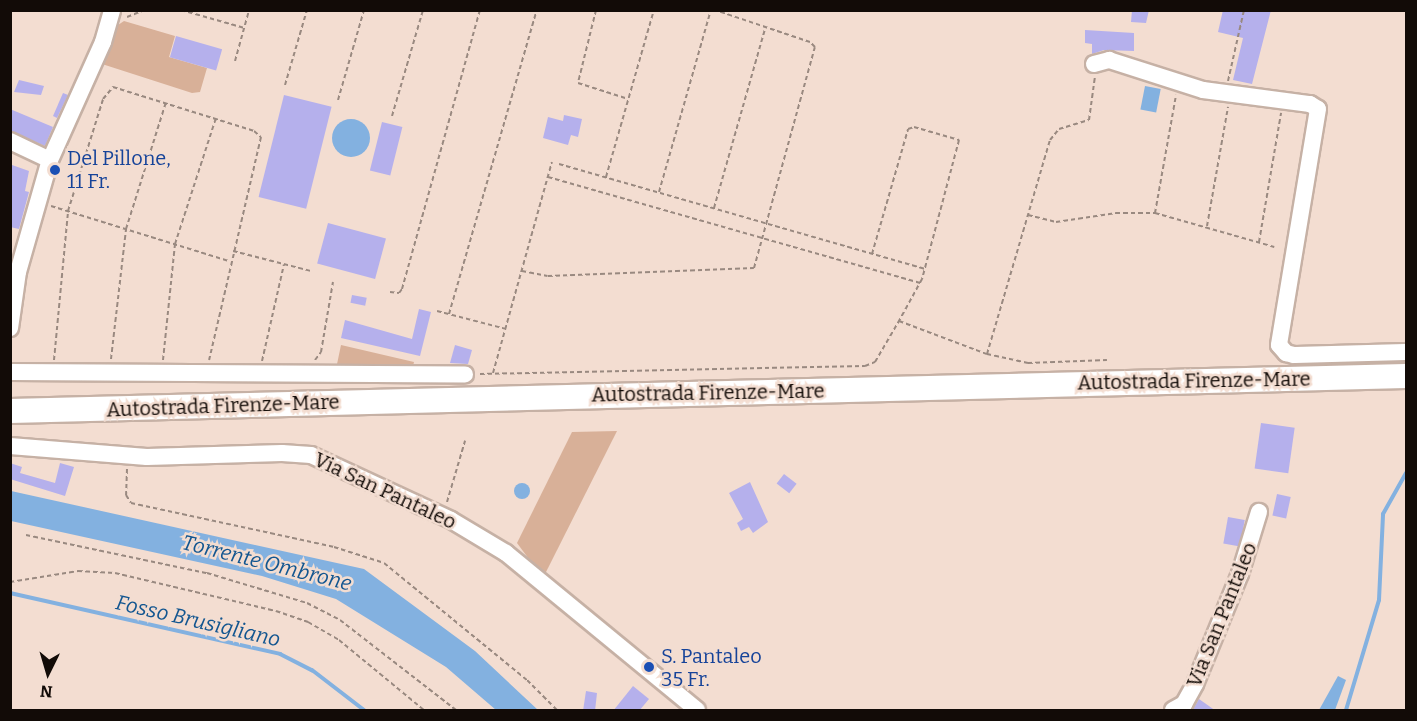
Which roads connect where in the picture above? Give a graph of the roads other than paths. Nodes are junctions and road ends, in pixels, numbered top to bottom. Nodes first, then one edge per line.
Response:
1 (120, 14) edge
2 (1094, 64) road end
3 (10, 141) edge
4 (50, 159) junction
5 (10, 328) edge
6 (1407, 352) edge
7 (10, 372) edge
8 (465, 374) road end
9 (1407, 376) edge
10 (1407, 392) edge
11 (10, 411) edge
12 (10, 427) edge
13 (10, 446) edge
14 (1259, 512) dead end
15 (697, 711) edge
16 (1173, 711) edge

1 - 4 street
2 - 6 street
3 - 4 street
4 - 5 street
7 - 8 street
9 - 11 highway, Autostrada Firenze-Mare
10 - 12 highway, Autostrada Firenze-Mare
13 - 15 street, Via San Pantaleo
14 - 16 street, Via San Pantaleo

